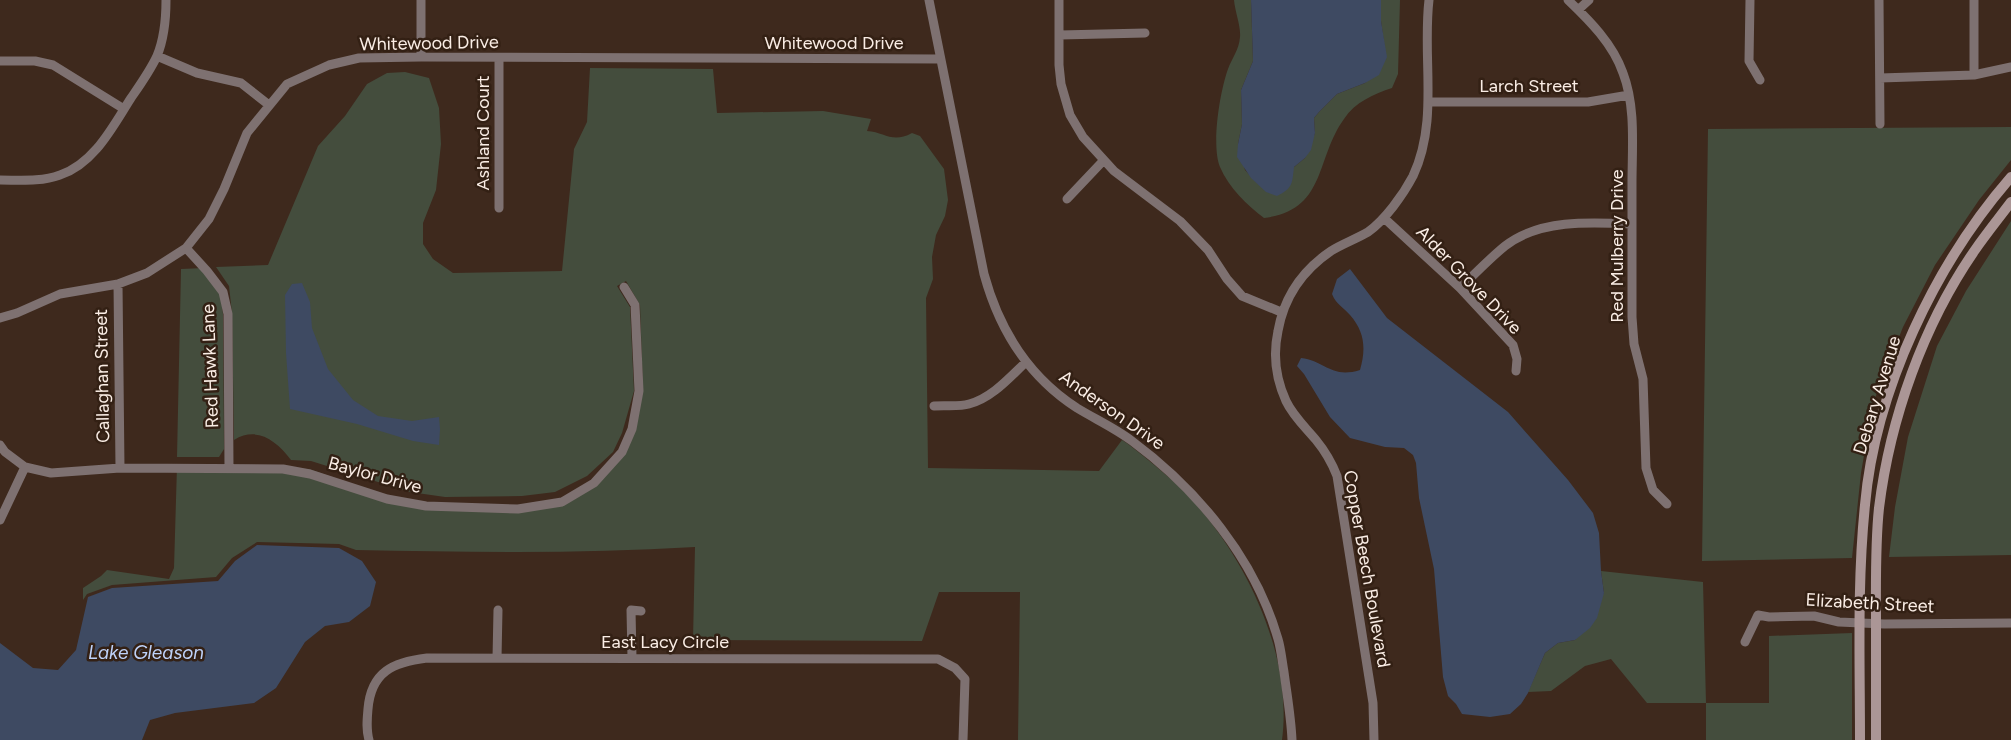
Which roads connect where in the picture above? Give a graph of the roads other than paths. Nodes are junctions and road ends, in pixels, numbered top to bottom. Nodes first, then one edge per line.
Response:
1 (166, 0) edge
2 (421, 0) edge
3 (929, 0) edge
4 (1059, 0) edge
5 (1429, 0) edge
6 (1568, 0) edge
7 (1589, 0) edge
8 (1750, 0) edge
9 (1879, 0) edge
10 (1974, 0) edge
11 (1578, 10) junction
12 (1145, 33) dead end
13 (1060, 35) junction
14 (157, 56) junction
15 (421, 57) junction
16 (499, 58) junction
17 (940, 59) junction
18 (0, 61) edge
19 (2011, 67) edge
20 (1974, 75) junction
21 (1880, 78) junction
22 (1760, 80) dead end
23 (1629, 95) junction
24 (1428, 102) junction
25 (269, 105) junction
26 (124, 109) junction
27 (1880, 124) dead end
28 (1103, 161) junction
29 (2011, 177) edge
30 (0, 180) edge
31 (1067, 199) dead end
32 (2011, 202) edge
33 (499, 208) dead end
34 (1384, 218) junction
35 (1632, 224) junction
36 (186, 248) junction
37 (118, 284) junction
38 (624, 287) dead end
39 (1460, 288) junction
40 (1282, 312) junction
41 (0, 318) edge
42 (1026, 362) junction
43 (1516, 371) dead end
44 (934, 406) dead end
45 (0, 445) edge
46 (25, 467) junction
47 (120, 468) junction
48 (229, 468) junction
49 (1667, 504) dead end
50 (0, 520) edge
51 (498, 610) dead end
52 (641, 611) dead end
53 (1860, 622) junction
54 (2011, 622) edge
55 (1876, 623) junction
56 (1745, 642) dead end
57 (498, 658) junction
58 (632, 658) junction
59 (369, 740) edge
60 (963, 740) edge
61 (1292, 740) edge
62 (1374, 740) edge
63 (1860, 740) edge
64 (1876, 740) edge

1 - 14 street
2 - 15 street
3 - 17 street, Anderson Drive
4 - 13 street
5 - 24 street, Copper Beech Boulevard
6 - 11 street, Red Mulberry Drive
7 - 11 street
8 - 22 street
9 - 21 street
10 - 20 street
11 - 23 street, Red Mulberry Drive
12 - 13 street
13 - 28 street
14 - 25 street
14 - 26 street
15 - 16 street, Whitewood Drive
15 - 25 street, Whitewood Drive
16 - 17 street, Whitewood Drive
16 - 33 street, Ashland Court
17 - 42 street, Anderson Drive
18 - 26 street
19 - 20 street
20 - 21 street
21 - 27 street
23 - 24 street, Larch Street
23 - 35 street, Red Mulberry Drive
24 - 34 street, Copper Beech Boulevard
25 - 36 street, Whitewood Drive
26 - 30 street
28 - 31 street
28 - 40 street
29 - 53 main road, Debary Avenue
32 - 55 main road, Debary Avenue
34 - 39 street, Alder Grove Drive
34 - 40 street, Copper Beech Boulevard
35 - 39 street
35 - 49 street, Red Mulberry Drive
36 - 37 street, Whitewood Drive
36 - 48 street, Red Hawk Lane
37 - 41 street, Whitewood Drive
37 - 47 street, Callaghan Street
38 - 48 street, Baylor Drive
39 - 43 street, Alder Grove Drive
40 - 62 street, Copper Beech Boulevard
42 - 44 street
42 - 61 street, Anderson Drive
45 - 46 street, Baylor Drive
46 - 47 street, Baylor Drive
46 - 50 street
47 - 48 street, Baylor Drive
51 - 57 street
52 - 58 street
53 - 55 street, Elizabeth Street
53 - 56 street, Elizabeth Street
53 - 63 main road, Debary Avenue
54 - 55 street, Elizabeth Street
55 - 64 main road, Debary Avenue
57 - 58 street, East Lacy Circle
57 - 59 street, East Lacy Circle
58 - 60 street, East Lacy Circle

